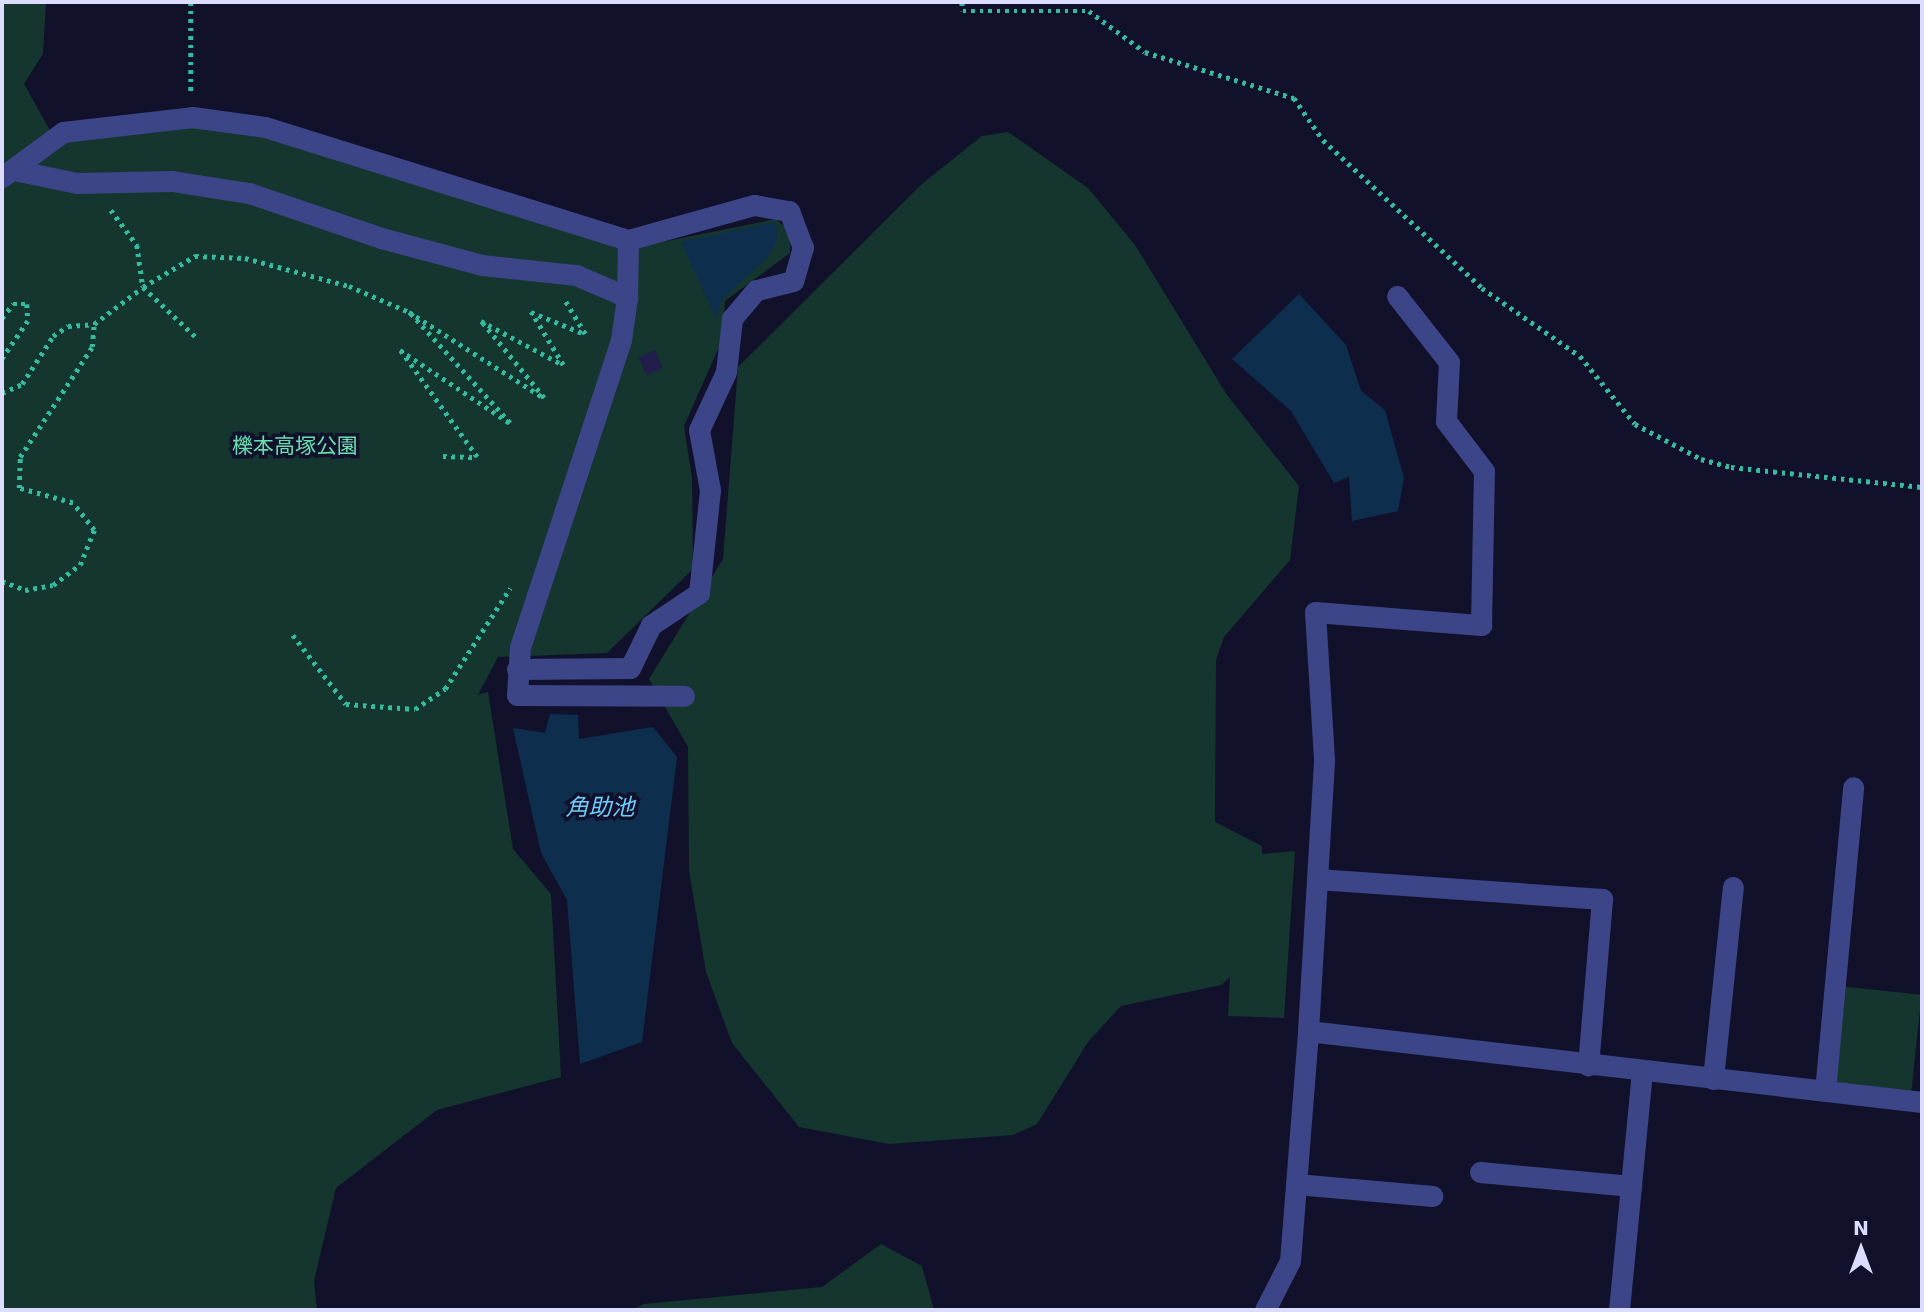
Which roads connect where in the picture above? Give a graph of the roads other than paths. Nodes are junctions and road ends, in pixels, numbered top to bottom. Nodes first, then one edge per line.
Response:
1 (8, 173) edge
2 (628, 240) junction
3 (1397, 296) dead end
4 (627, 297) junction
5 (517, 669) junction
6 (684, 696) dead end
7 (1853, 787) dead end
8 (1317, 879) junction
9 (1733, 887) dead end
10 (1308, 1031) junction
11 (1588, 1065) junction
12 (1642, 1070) junction
13 (1713, 1079) junction
14 (1825, 1091) junction
15 (1922, 1102) edge
16 (1479, 1172) dead end
17 (1296, 1184) junction
18 (1631, 1186) junction
19 (1432, 1196) dead end
20 (1265, 1310) edge
21 (1273, 1310) edge
22 (1619, 1310) edge

1 - 2 street
1 - 4 street
2 - 4 street
2 - 5 street
3 - 8 street
4 - 5 street
5 - 6 street
7 - 14 street
8 - 10 street
8 - 11 street
9 - 13 street
10 - 11 street
10 - 17 street
11 - 12 street
12 - 13 street
12 - 18 street
13 - 14 street
14 - 15 street
16 - 18 street
17 - 19 street
17 - 20 street
18 - 22 street
20 - 21 street

